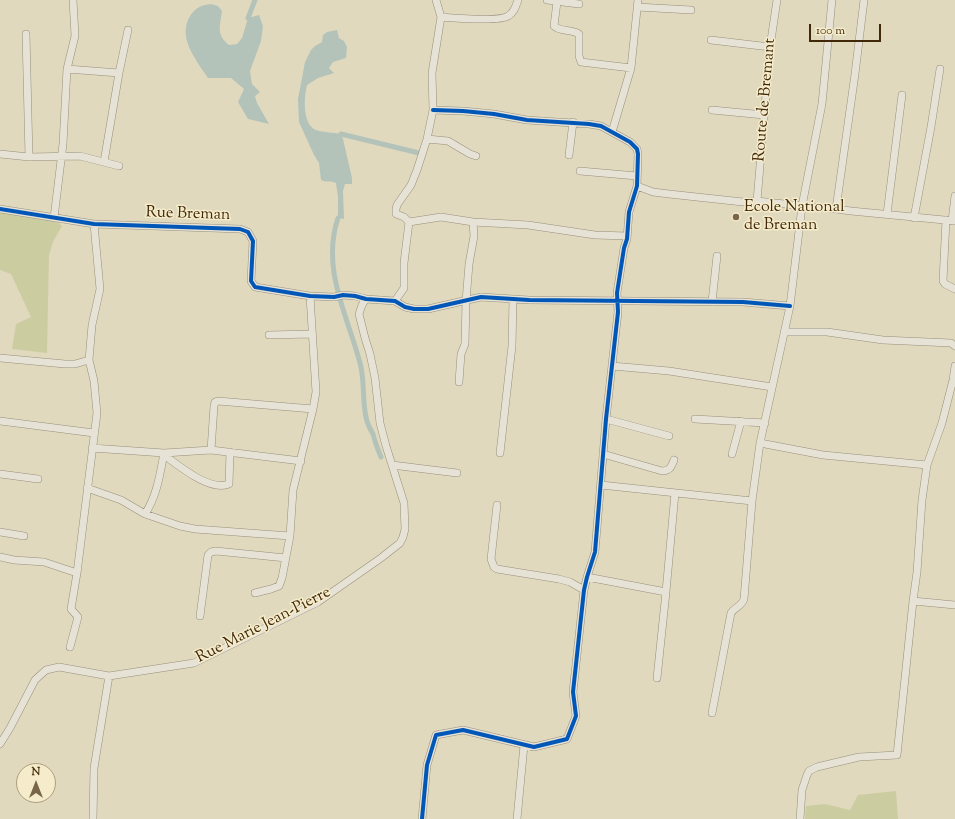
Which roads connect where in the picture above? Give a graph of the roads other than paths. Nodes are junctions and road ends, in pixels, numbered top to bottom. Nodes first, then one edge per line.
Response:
1 (73, 0) edge
2 (436, 0) edge
3 (518, 0) edge
4 (777, 0) edge
5 (832, 0) edge
6 (864, 0) edge
7 (553, 1) edge
8 (637, 3) edge
9 (579, 4) dead end
10 (691, 10) dead end
11 (441, 17) junction
12 (128, 30) dead end
13 (26, 34) dead end
14 (711, 40) dead end
15 (770, 46) junction
16 (631, 68) junction
17 (66, 69) junction
18 (940, 69) dead end
19 (119, 73) junction
20 (902, 95) dead end
21 (433, 110) junction
22 (712, 110) dead end
23 (764, 115) junction
24 (573, 122) junction
25 (612, 132) junction
26 (427, 139) junction
27 (0, 154) edge
28 (569, 155) dead end
29 (62, 156) junction
30 (476, 156) dead end
31 (29, 157) junction
32 (104, 162) junction
33 (119, 166) dead end
34 (580, 171) dead end
35 (637, 176) junction
36 (637, 186) junction
37 (955, 196) edge
38 (757, 201) junction
39 (802, 206) junction
40 (0, 209) edge
41 (836, 209) junction
42 (887, 214) junction
43 (54, 218) junction
44 (914, 218) junction
45 (951, 221) edge
46 (410, 222) junction
47 (473, 222) junction
48 (94, 224) junction
49 (627, 236) junction
50 (717, 256) dead end
51 (955, 289) edge
52 (310, 296) junction
53 (513, 299) junction
54 (366, 300) junction
55 (618, 300) junction
56 (395, 301) junction
57 (466, 301) junction
58 (712, 302) junction
59 (790, 306) junction
60 (784, 332) junction
61 (311, 334) junction
62 (269, 335) dead end
63 (955, 346) edge
64 (0, 358) edge
65 (89, 360) junction
66 (612, 366) junction
67 (955, 366) edge
68 (459, 382) dead end
69 (772, 387) junction
70 (313, 410) junction
71 (606, 419) junction
72 (695, 419) dead end
73 (741, 420) junction
74 (0, 421) edge
75 (765, 423) junction
76 (94, 432) junction
77 (669, 436) dead end
78 (760, 443) junction
79 (92, 448) junction
80 (211, 450) junction
81 (230, 452) junction
82 (164, 454) junction
83 (500, 454) dead end
84 (603, 454) junction
85 (732, 454) dead end
86 (674, 460) dead end
87 (301, 461) junction
88 (392, 465) junction
89 (927, 465) junction
90 (457, 473) dead end
91 (0, 474) edge
92 (38, 479) dead end
93 (601, 484) junction
94 (87, 488) junction
95 (675, 493) junction
96 (752, 501) junction
97 (498, 505) dead end
98 (145, 514) junction
99 (0, 532) edge
100 (24, 536) dead end
101 (290, 536) junction
102 (0, 557) edge
103 (286, 558) junction
104 (77, 573) junction
105 (587, 577) junction
106 (584, 590) junction
107 (666, 592) junction
108 (255, 593) dead end
109 (913, 601) junction
110 (955, 604) edge
111 (200, 616) dead end
112 (70, 647) dead end
113 (109, 676) junction
114 (657, 678) dead end
115 (712, 713) dead end
116 (0, 744) edge
117 (524, 745) junction
118 (93, 819) edge
119 (422, 819) edge
120 (517, 819) edge
121 (800, 819) edge

1 - 17 street
2 - 11 street
3 - 11 street
4 - 15 street, Route de Bremant
5 - 39 street
6 - 41 street
7 - 9 street
7 - 16 street
8 - 10 street
8 - 16 street
11 - 21 street
12 - 19 street
13 - 31 street
14 - 15 street
15 - 23 street, Route de Bremant
16 - 25 street
17 - 19 street
17 - 29 street
18 - 44 street
19 - 32 street
20 - 42 street
21 - 24 street
21 - 26 street
22 - 23 street
23 - 38 street, Route de Bremant
24 - 25 street
24 - 28 street
25 - 35 street
26 - 30 street
26 - 46 street
27 - 31 street
29 - 31 street
29 - 32 street
29 - 43 street
32 - 33 street
34 - 35 street
35 - 36 street
36 - 38 street
36 - 49 street
37 - 45 street
38 - 39 street
39 - 41 street
39 - 59 street
40 - 43 street, Rue Breman
41 - 42 street
42 - 44 street
43 - 48 street, Rue Breman
44 - 45 street
45 - 51 street
46 - 47 street
46 - 56 street
47 - 49 street
47 - 57 street
48 - 52 street, Rue Breman
48 - 65 street
49 - 55 street
50 - 58 street
52 - 54 street, Rue Breman
52 - 61 street
53 - 55 street
53 - 57 street
53 - 83 street
54 - 56 street, Rue Breman
54 - 88 street, Rue Marie Jean-Pierre
55 - 58 street
55 - 66 street
56 - 57 street
57 - 68 street
58 - 59 street
59 - 60 street
60 - 63 street
60 - 69 street
61 - 62 street
61 - 70 street
64 - 65 street
65 - 76 street
66 - 69 street
66 - 71 street
67 - 89 street
69 - 75 street
70 - 80 street
70 - 87 street
71 - 77 street
71 - 84 street
72 - 73 street
73 - 75 street
73 - 85 street
74 - 76 street
75 - 78 street
76 - 79 street
78 - 89 street
78 - 96 street
79 - 82 street
79 - 94 street
80 - 81 street
80 - 82 street
81 - 82 street
81 - 87 street
82 - 98 street
84 - 86 street
84 - 93 street
87 - 101 street
88 - 90 street
88 - 113 street, Rue Marie Jean-Pierre
89 - 109 street
91 - 92 street
93 - 95 street
93 - 105 street
94 - 98 street
94 - 104 street
95 - 96 street
95 - 107 street
96 - 115 street
97 - 106 street
98 - 101 street
99 - 100 street
101 - 103 street
102 - 104 street
103 - 108 street
103 - 111 street
104 - 112 street
105 - 106 street
105 - 107 street
106 - 117 street
107 - 114 street
109 - 110 street
109 - 121 street
113 - 116 street, Rue Marie Jean-Pierre
113 - 118 street
117 - 119 street
117 - 120 street

